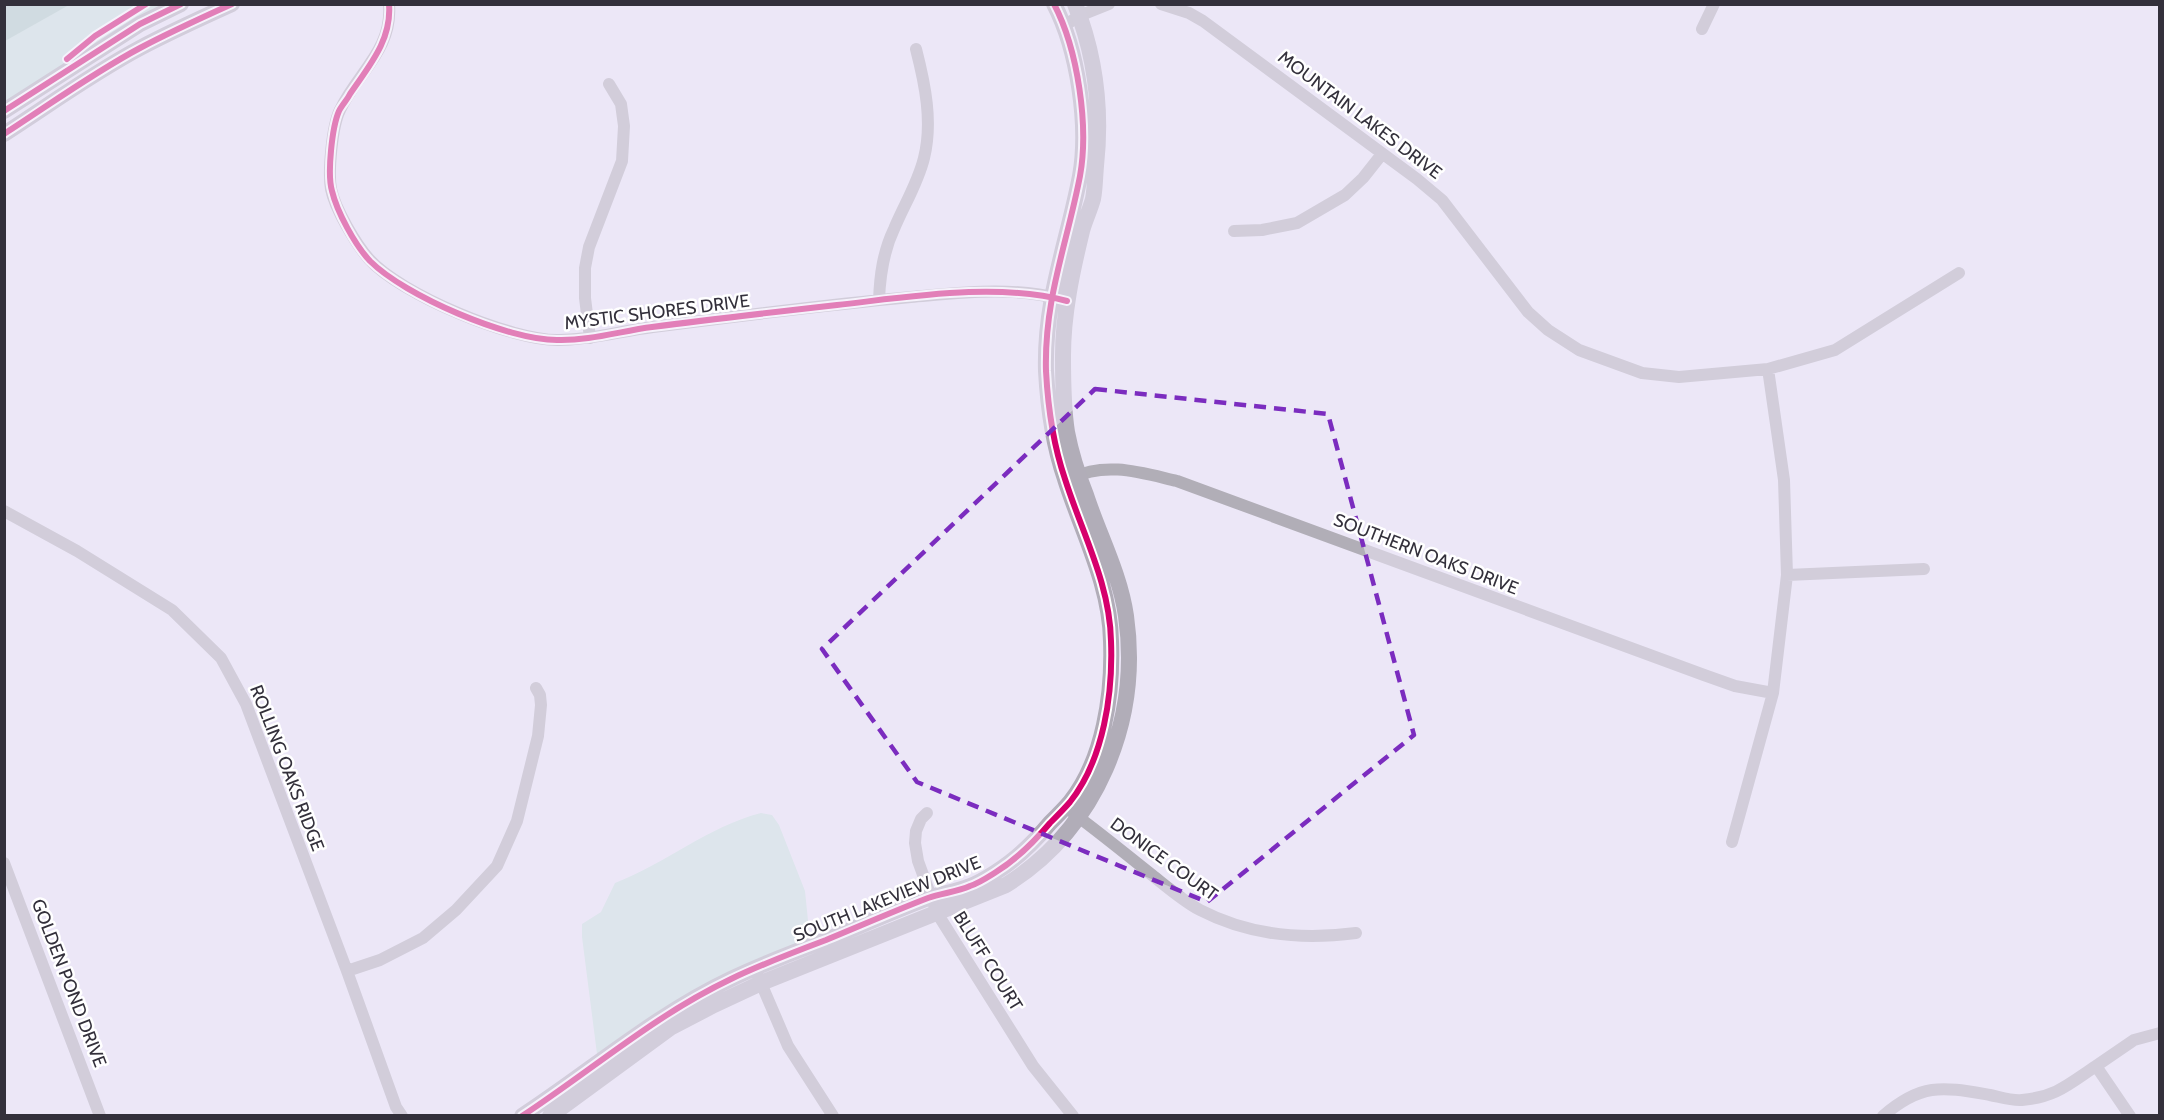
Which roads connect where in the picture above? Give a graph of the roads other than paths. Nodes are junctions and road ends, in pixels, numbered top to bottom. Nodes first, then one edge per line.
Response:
1 (181, 4) edge
2 (232, 4) edge
3 (389, 4) edge
4 (1054, 4) edge
5 (1109, 4) edge
6 (1161, 4) edge
7 (1714, 4) edge
8 (1077, 10) edge
9 (1065, 26) junction
10 (1702, 29) dead end
11 (916, 49) dead end
12 (609, 84) dead end
13 (4, 111) edge
14 (4, 134) edge
15 (1382, 154) junction
16 (1233, 231) dead end
17 (1959, 273) dead end
18 (1059, 299) junction
19 (879, 300) junction
20 (590, 338) junction
21 (1768, 369) junction
22 (1072, 477) junction
23 (4, 511) edge
24 (1924, 568) dead end
25 (1787, 575) junction
26 (536, 688) dead end
27 (1773, 693) junction
28 (1065, 807) junction
29 (927, 813) dead end
30 (1079, 818) junction
31 (1732, 842) dead end
32 (4, 864) edge
33 (932, 897) junction
34 (937, 913) junction
35 (1356, 933) dead end
36 (347, 971) junction
37 (758, 976) junction
38 (2160, 1033) edge
39 (2096, 1066) junction
40 (594, 1074) junction
41 (398, 1113) edge
42 (100, 1116) edge
43 (522, 1116) edge
44 (550, 1116) edge
45 (833, 1116) edge
46 (1073, 1116) edge
47 (1883, 1116) edge
48 (2130, 1116) edge

1 - 13 street
2 - 14 street
3 - 20 street, MYSTIC SHORES DRIVE
4 - 9 street, SOUTH LAKEVIEW DRIVE
5 - 8 street
6 - 15 street, MOUNTAIN LAKES DRIVE
7 - 10 street
8 - 9 street
8 - 18 street, SOUTH LAKEVIEW DRIVE
9 - 18 street, SOUTH LAKEVIEW DRIVE
11 - 19 street
12 - 20 street
15 - 16 street
15 - 21 street, MOUNTAIN LAKES DRIVE
17 - 21 street, MOUNTAIN LAKES DRIVE
18 - 19 street, MYSTIC SHORES DRIVE
18 - 22 street, SOUTH LAKEVIEW DRIVE
19 - 20 street, MYSTIC SHORES DRIVE
21 - 25 street
22 - 27 street, SOUTHERN OAKS DRIVE
22 - 28 street, SOUTH LAKEVIEW DRIVE
22 - 30 street, SOUTH LAKEVIEW DRIVE
23 - 36 street, ROLLING OAKS RIDGE
24 - 25 street
25 - 27 street
26 - 36 street
27 - 31 street
28 - 30 street, DONICE COURT
28 - 33 street, SOUTH LAKEVIEW DRIVE
29 - 33 street, BLUFF COURT
30 - 34 street, SOUTH LAKEVIEW DRIVE
30 - 35 street, DONICE COURT
32 - 42 street, GOLDEN POND DRIVE
33 - 34 street, BLUFF COURT
33 - 37 street, SOUTH LAKEVIEW DRIVE
34 - 37 street, SOUTH LAKEVIEW DRIVE
34 - 46 street, BLUFF COURT
36 - 41 street, ROLLING OAKS RIDGE
37 - 40 street, SOUTH LAKEVIEW DRIVE
37 - 45 street
38 - 39 street
39 - 47 street
39 - 48 street
40 - 43 street, SOUTH LAKEVIEW DRIVE
40 - 44 street, SOUTH LAKEVIEW DRIVE

